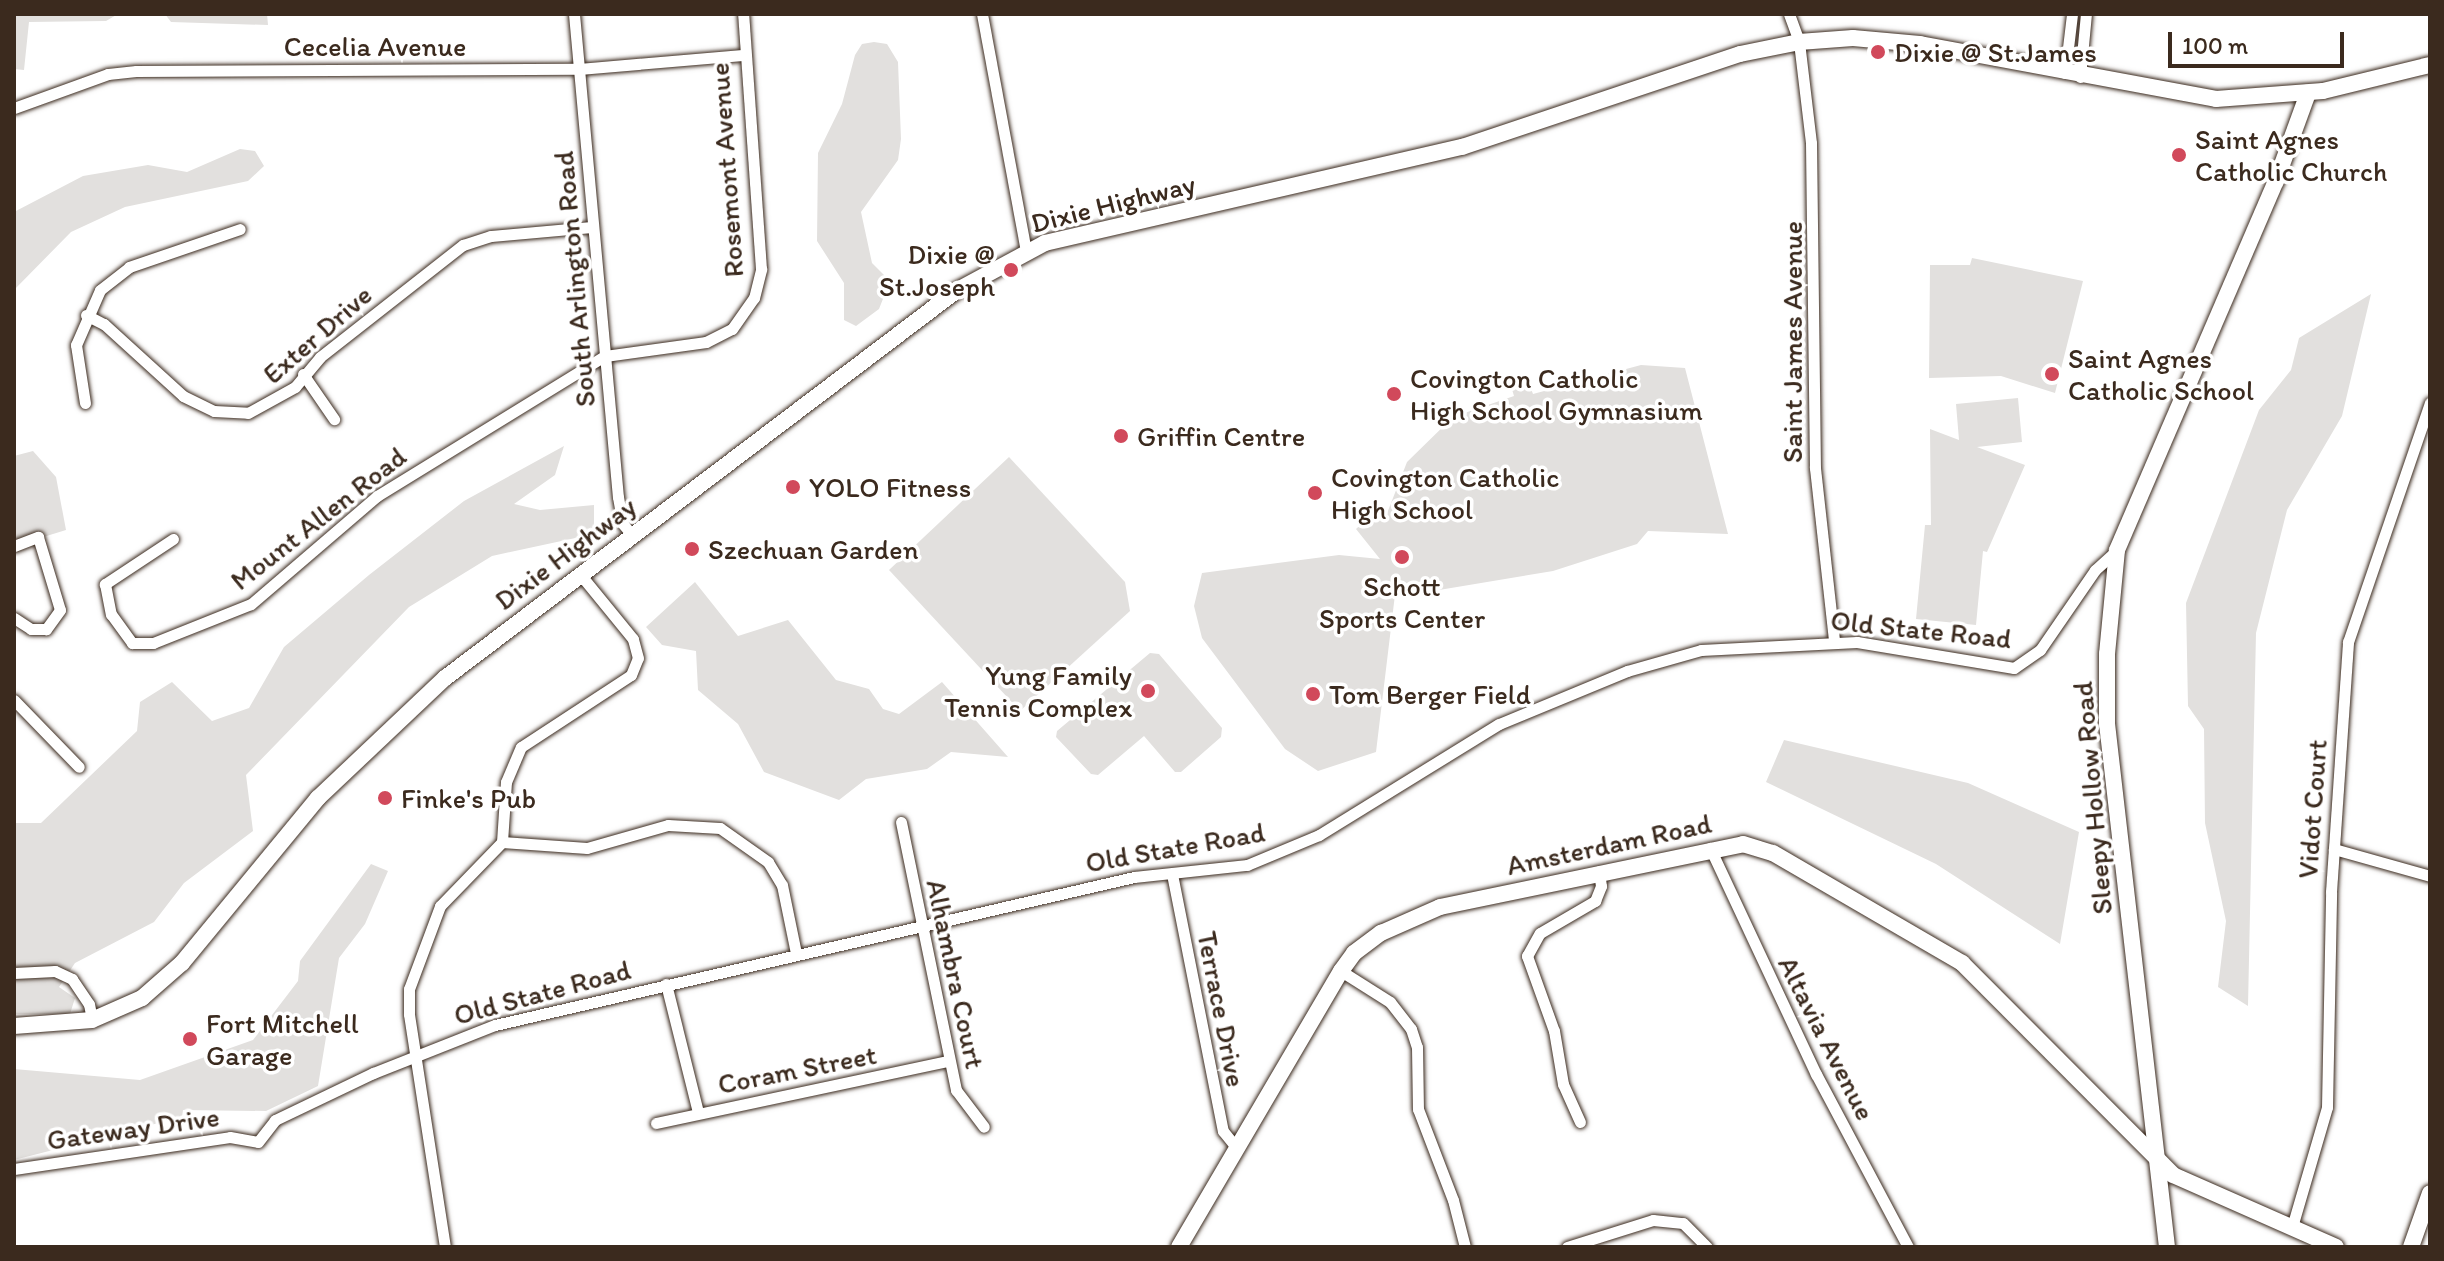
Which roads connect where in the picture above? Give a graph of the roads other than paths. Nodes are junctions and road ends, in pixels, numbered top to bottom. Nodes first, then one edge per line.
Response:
1 (574, 14) edge
2 (743, 14) edge
3 (982, 14) edge
4 (1789, 14) edge
5 (2072, 14) edge
6 (2086, 14) edge
7 (1799, 42) junction
8 (742, 55) junction
9 (2430, 65) edge
10 (579, 69) junction
11 (2073, 75) junction
12 (2308, 93) junction
13 (14, 108) edge
14 (592, 227) junction
15 (240, 229) dead end
16 (1026, 251) junction
17 (86, 315) junction
18 (605, 356) junction
19 (303, 374) junction
20 (85, 403) dead end
21 (2430, 403) edge
22 (334, 419) dead end
23 (632, 535) junction
24 (173, 539) dead end
25 (14, 546) edge
26 (2117, 550) junction
27 (580, 574) junction
28 (14, 618) edge
29 (1834, 641) junction
30 (14, 700) edge
31 (79, 767) dead end
32 (901, 822) dead end
33 (502, 842) junction
34 (1710, 848) junction
35 (2334, 849) junction
36 (1599, 871) junction
37 (1172, 874) junction
38 (2430, 876) edge
39 (922, 925) junction
40 (796, 953) junction
41 (1341, 971) junction
42 (14, 973) edge
43 (666, 984) junction
44 (92, 1020) junction
45 (14, 1026) edge
46 (418, 1054) junction
47 (948, 1061) junction
48 (698, 1112) junction
49 (1580, 1122) dead end
50 (656, 1123) dead end
51 (984, 1127) dead end
52 (258, 1142) joint
53 (1237, 1148) junction
54 (2156, 1160) junction
55 (14, 1169) edge
56 (2430, 1193) edge
57 (2292, 1227) junction
58 (445, 1247) edge
59 (1179, 1247) edge
60 (1465, 1247) edge
61 (1567, 1247) edge
62 (1707, 1247) edge
63 (1908, 1247) edge
64 (2167, 1247) edge
65 (2336, 1247) edge
66 (2411, 1247) edge

1 - 10 street, South Arlington Road
2 - 8 street, Rosemont Avenue
3 - 16 street
4 - 7 street, Saint James Avenue
5 - 11 street
6 - 11 street
7 - 11 main road, Dixie Highway
7 - 16 main road, Dixie Highway
7 - 29 street, Saint James Avenue
8 - 10 street, Cecelia Avenue
8 - 18 street, Rosemont Avenue
9 - 12 main road, Dixie Highway
10 - 13 street, Cecelia Avenue
10 - 14 street, South Arlington Road
11 - 12 main road, Dixie Highway
12 - 26 main road, Sleepy Hollow Road
14 - 18 street, South Arlington Road
14 - 19 street, Exter Drive
15 - 17 street
16 - 23 main road, Dixie Highway
17 - 19 street, Exter Drive
17 - 20 street
18 - 23 street, South Arlington Road
18 - 24 street, Mount Allen Road
19 - 22 street
21 - 35 street, Vidot Court
23 - 27 main road, Dixie Highway
25 - 28 street
26 - 29 street, Old State Road
26 - 54 main road, Sleepy Hollow Road
27 - 33 street
27 - 44 main road, Dixie Highway
29 - 37 street, Old State Road
30 - 31 street
32 - 39 street, Alhambra Court
33 - 40 street
33 - 46 street
34 - 36 main road, Amsterdam Road
34 - 54 main road, Amsterdam Road
34 - 63 street, Altavia Avenue
35 - 38 street
35 - 57 street, Vidot Court
36 - 41 main road, Amsterdam Road
36 - 49 street
37 - 39 street, Old State Road
37 - 53 street, Terrace Drive
39 - 40 street, Old State Road
39 - 47 street, Alhambra Court
40 - 43 street, Old State Road
41 - 53 main road, Amsterdam Road
41 - 60 street
42 - 44 street
43 - 46 street, Old State Road
43 - 48 street
44 - 45 main road, Dixie Highway
46 - 52 street, Old State Road
46 - 58 street
47 - 48 street, Coram Street
47 - 51 street, Alhambra Court
48 - 50 street, Coram Street
52 - 55 street, Gateway Drive
53 - 59 main road, Amsterdam Road
54 - 57 main road, Amsterdam Road
54 - 64 main road, Sleepy Hollow Road
56 - 66 main road
57 - 65 main road, Amsterdam Road
61 - 62 street

